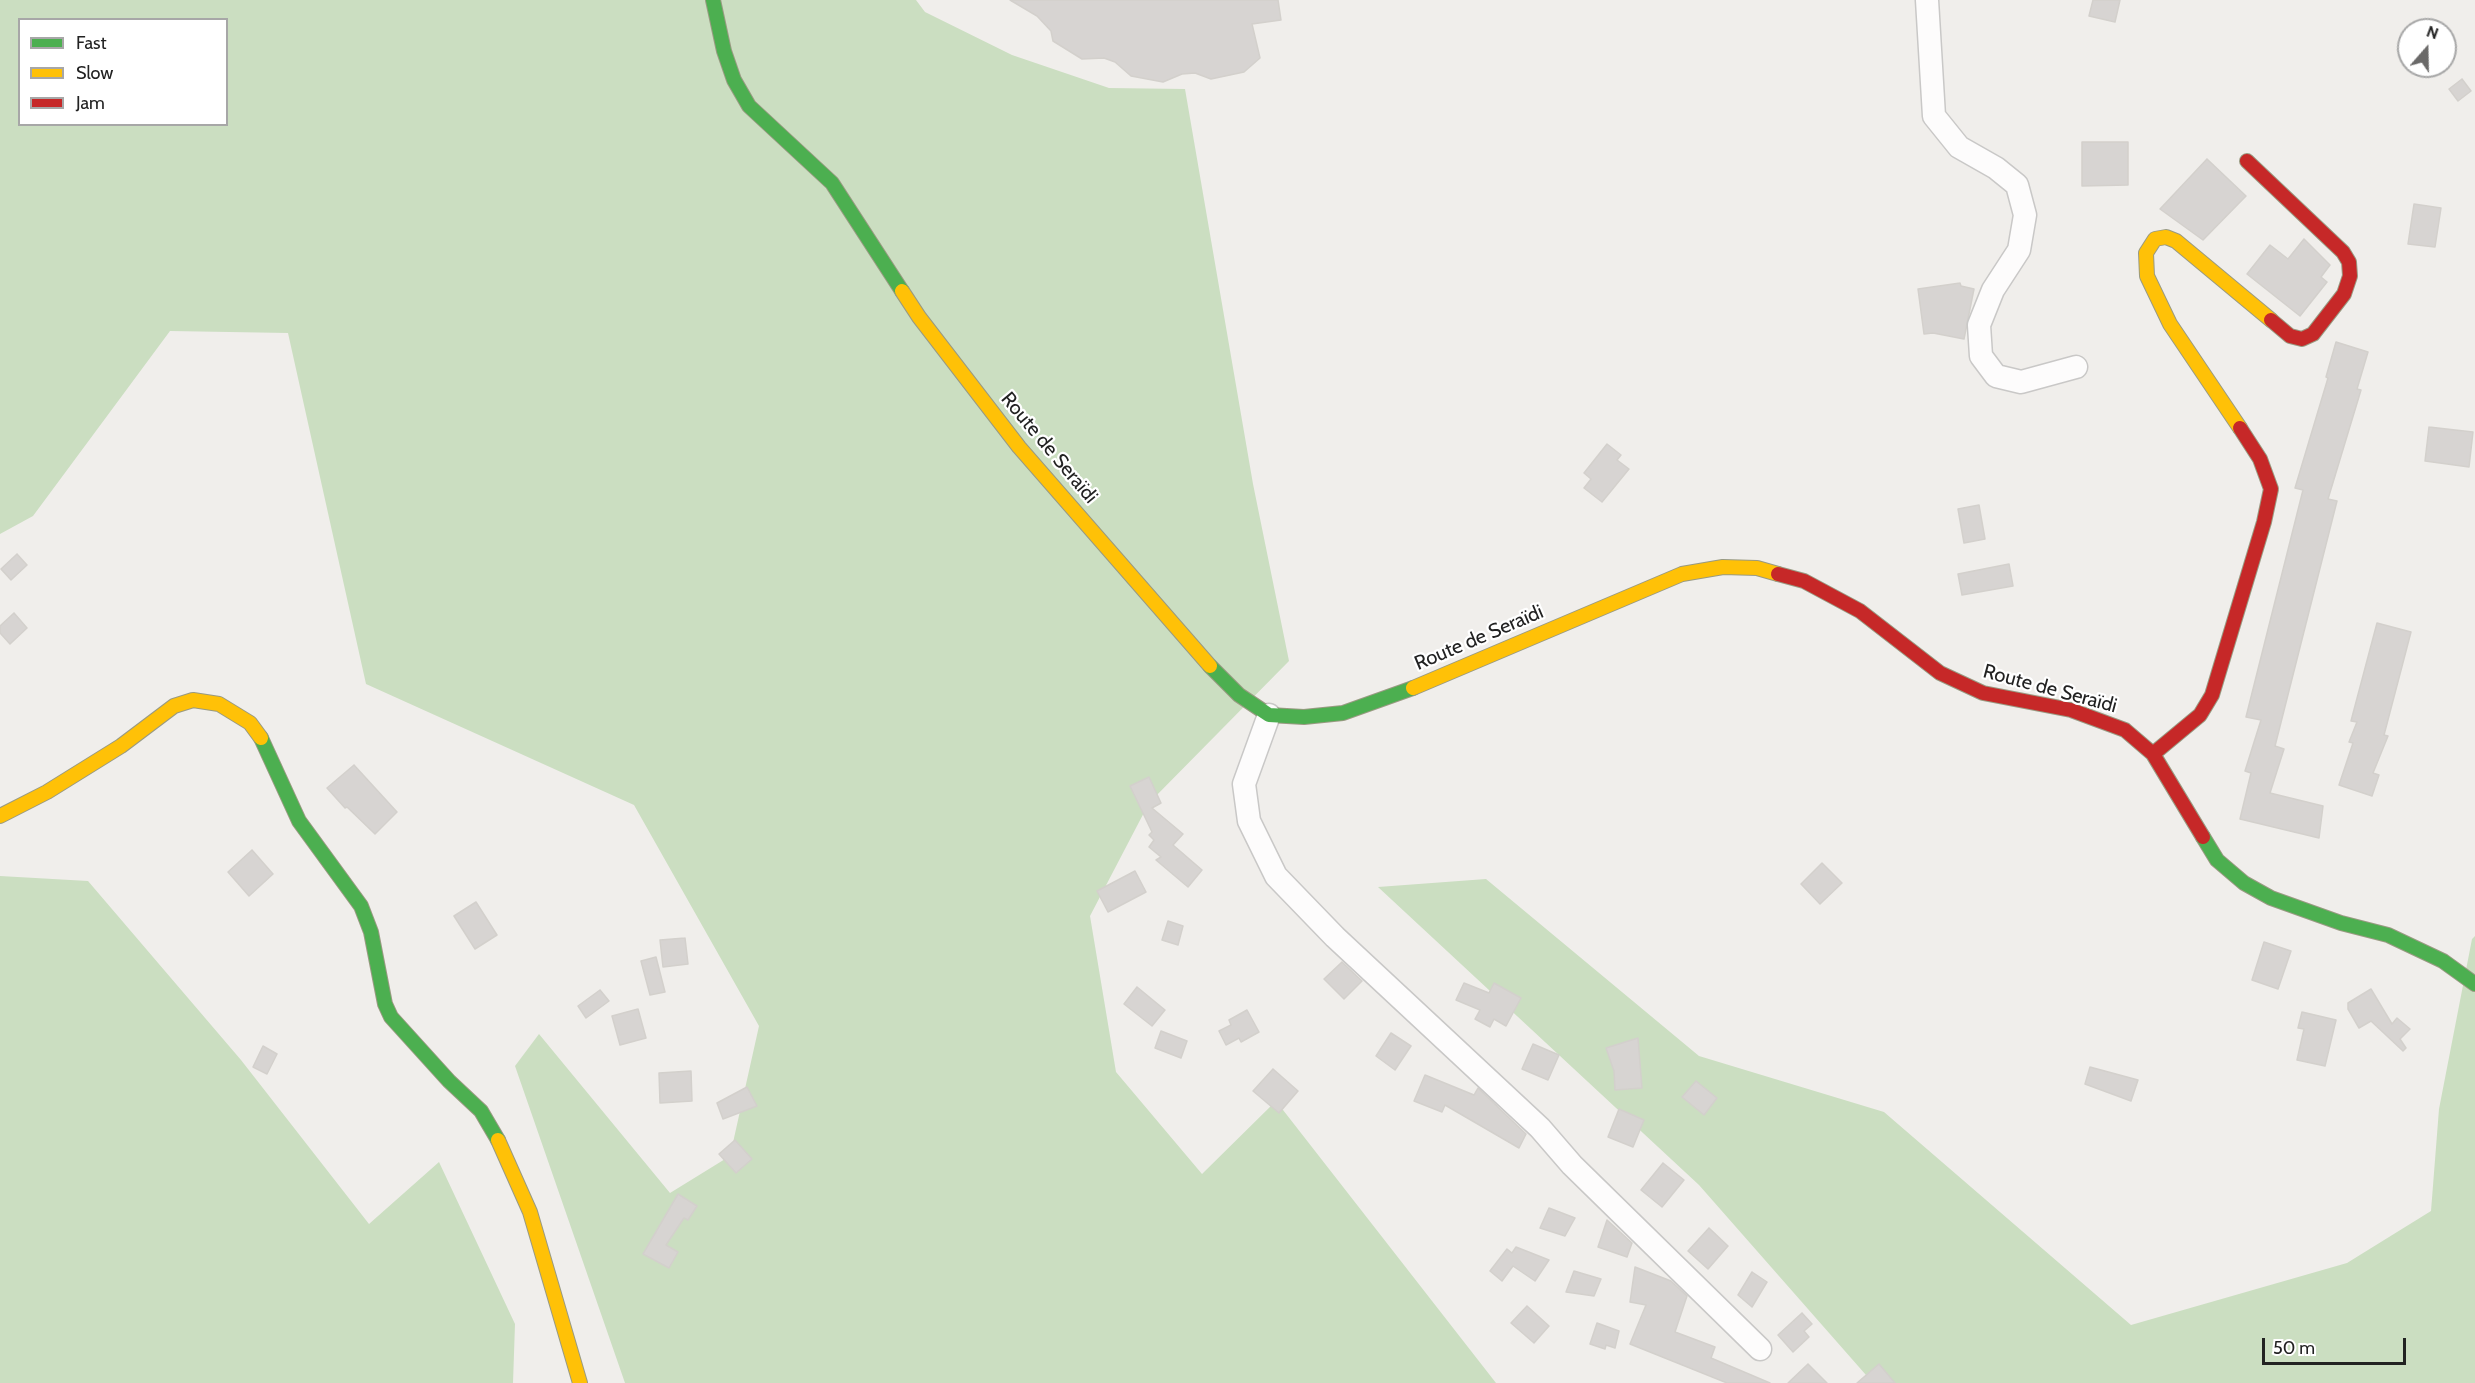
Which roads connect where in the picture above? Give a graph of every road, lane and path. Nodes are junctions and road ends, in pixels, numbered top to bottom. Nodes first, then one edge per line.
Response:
1 (713, 0) edge
2 (1928, 0) edge
3 (2247, 161) dead end
4 (2076, 367) dead end
5 (1269, 715) junction
6 (2153, 754) junction
7 (0, 816) edge
8 (2475, 984) edge
9 (1760, 1349) dead end
10 (579, 1383) edge

1 - 5 main road, Route de Seraïdi
2 - 4 street
3 - 6 main road
5 - 6 main road, Route de Seraïdi
5 - 9 street
6 - 8 main road, Route de Seraïdi
7 - 10 main road

